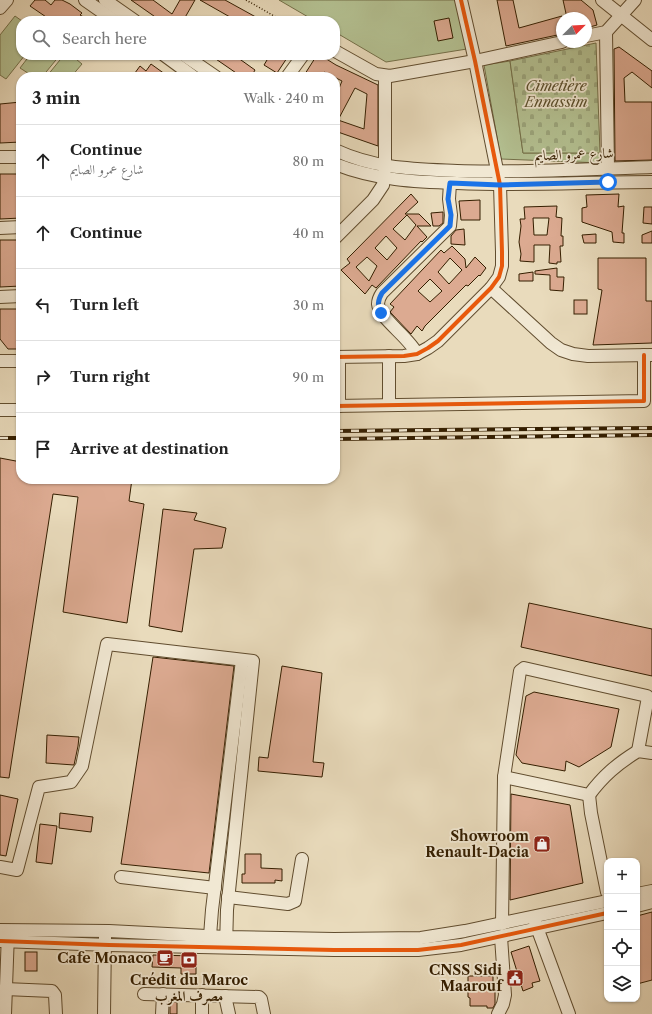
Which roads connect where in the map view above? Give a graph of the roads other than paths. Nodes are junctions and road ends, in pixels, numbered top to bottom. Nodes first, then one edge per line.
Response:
1 (7, 0) edge
2 (85, 0) edge
3 (461, 0) edge
4 (602, 0) edge
5 (635, 0) edge
6 (110, 2) edge
7 (0, 8) edge
8 (108, 16) edge
9 (128, 16) edge
10 (621, 16) junction
11 (606, 32) junction
12 (592, 35) edge
13 (652, 40) edge
14 (556, 43) edge
15 (340, 54) edge
16 (171, 60) edge
17 (191, 60) edge
18 (299, 60) edge
19 (475, 61) junction
20 (187, 72) edge
21 (209, 72) edge
22 (291, 72) edge
23 (385, 76) junction
24 (340, 152) edge
25 (0, 157) edge
26 (16, 157) edge
27 (340, 165) edge
28 (652, 167) edge
29 (608, 168) junction
30 (385, 172) junction
31 (497, 172) junction
32 (652, 182) edge
33 (450, 183) junction
34 (500, 185) junction
35 (16, 227) edge
36 (0, 228) edge
37 (340, 233) edge
38 (491, 288) junction
39 (16, 296) edge
40 (0, 297) edge
41 (417, 354) junction
42 (648, 355) edge
43 (389, 356) junction
44 (340, 357) edge
45 (0, 361) edge
46 (16, 361) edge
47 (648, 400) edge
48 (389, 405) junction
49 (340, 406) edge
50 (0, 410) edge
51 (16, 410) edge
52 (247, 660) junction
53 (638, 751) junction
54 (652, 753) edge
55 (504, 777) junction
56 (589, 795) junction
57 (302, 859) dead end
58 (0, 867) edge
59 (121, 877) dead end
60 (604, 877) edge
61 (215, 888) junction
62 (652, 890) edge
63 (640, 893) edge
64 (228, 896) junction
65 (604, 902) edge
66 (652, 902) edge
67 (640, 905) edge
68 (604, 914) edge
69 (534, 917) junction
70 (502, 924) junction
71 (537, 929) junction
72 (106, 931) junction
73 (4, 935) edge
74 (501, 937) junction
75 (210, 942) junction
76 (226, 942) junction
77 (105, 945) junction
78 (334, 945) junction
79 (5, 990) junction
80 (144, 994) dead end
81 (163, 994) junction
82 (202, 995) junction
83 (225, 996) junction
84 (4, 1014) edge
85 (56, 1014) edge
86 (104, 1014) edge
87 (162, 1014) edge
88 (202, 1014) edge
89 (229, 1014) edge
90 (264, 1014) edge
91 (498, 1014) edge
92 (569, 1014) edge

1 - 7 street
2 - 8 street
3 - 19 street
4 - 10 street
5 - 10 street
6 - 9 street
10 - 11 street
10 - 13 street
11 - 12 street
11 - 29 street
14 - 19 street
15 - 23 street
16 - 20 street
17 - 21 street
18 - 22 street
19 - 23 street
19 - 31 street
23 - 30 street
24 - 30 street
25 - 26 street
27 - 30 street
28 - 29 street, شارع عمرو الصايم
29 - 31 street, شارع عمرو الصايم
30 - 31 street, شارع عمرو الصايم
30 - 33 street, شارع عمرو الصايم
30 - 37 street
31 - 34 street
32 - 34 street, شارع عمرو الصايم
33 - 34 street, شارع عمرو الصايم
33 - 41 street
34 - 38 street
35 - 36 street
38 - 41 street
38 - 42 street
39 - 40 street
41 - 43 street
42 - 47 street
43 - 44 street
43 - 48 street
45 - 46 street
47 - 48 street
48 - 49 street
50 - 51 street
52 - 58 street
52 - 61 street
52 - 64 street
53 - 54 street
53 - 55 street
53 - 56 street
55 - 56 street
55 - 70 street
56 - 60 street
57 - 64 street
59 - 61 street
61 - 75 street
62 - 63 street
64 - 76 street
65 - 69 street
66 - 67 street
68 - 71 street
69 - 70 street
69 - 71 street
70 - 78 street
71 - 74 street
71 - 92 street
72 - 73 street
72 - 75 street
72 - 77 street
73 - 77 street
73 - 79 street
74 - 78 street
74 - 91 street
75 - 76 street
75 - 77 street
76 - 78 street
77 - 86 street
79 - 84 street
79 - 85 street
80 - 81 street
81 - 82 street
81 - 87 street
82 - 83 street
82 - 88 street
83 - 89 street
83 - 90 street

